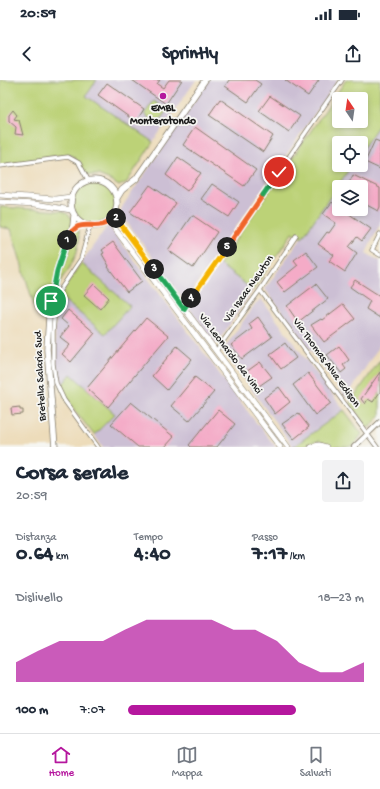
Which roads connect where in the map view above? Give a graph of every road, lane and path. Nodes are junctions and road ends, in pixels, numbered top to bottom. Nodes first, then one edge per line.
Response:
1 (205, 80) edge
2 (342, 80) edge
3 (0, 166) edge
4 (88, 180) junction
5 (111, 188) junction
6 (124, 188) junction
7 (0, 195) edge
8 (71, 197) junction
9 (117, 198) junction
10 (0, 202) edge
11 (73, 213) junction
12 (114, 215) junction
13 (109, 221) junction
14 (83, 224) junction
15 (90, 226) junction
16 (380, 234) edge
17 (69, 235) junction
18 (296, 236) dead end
19 (380, 255) edge
20 (260, 290) junction
21 (184, 309) junction
22 (216, 351) junction
23 (380, 422) edge
24 (367, 435) junction
25 (54, 447) edge
26 (98, 447) edge
27 (280, 447) edge
28 (288, 447) edge
29 (311, 447) edge
30 (326, 447) edge
31 (354, 447) edge
32 (376, 447) edge

1 - 6 main road
2 - 21 street
3 - 4 street
4 - 5 main road
4 - 8 main road
5 - 6 main road
5 - 9 main road
6 - 9 main road
7 - 8 main road
8 - 11 main road
9 - 12 main road
10 - 11 main road
11 - 14 main road
11 - 17 main road, Bretella Salaria Sud
12 - 13 main road
12 - 21 main road, Via Leonardo da Vinci
13 - 15 main road
13 - 27 main road, Via Leonardo da Vinci
14 - 15 main road
14 - 17 main road
15 - 26 street
16 - 19 street
17 - 25 main road, Bretella Salaria Sud
18 - 20 street, Via Isaac Newton
20 - 22 street, Via Isaac Newton
20 - 24 street, Via Thomas Alva Edison
21 - 22 main road, Via Leonardo da Vinci
22 - 28 main road, Via Leonardo da Vinci
23 - 24 street
24 - 31 street
24 - 32 street, Via Thomas Alva Edison
29 - 30 main road

